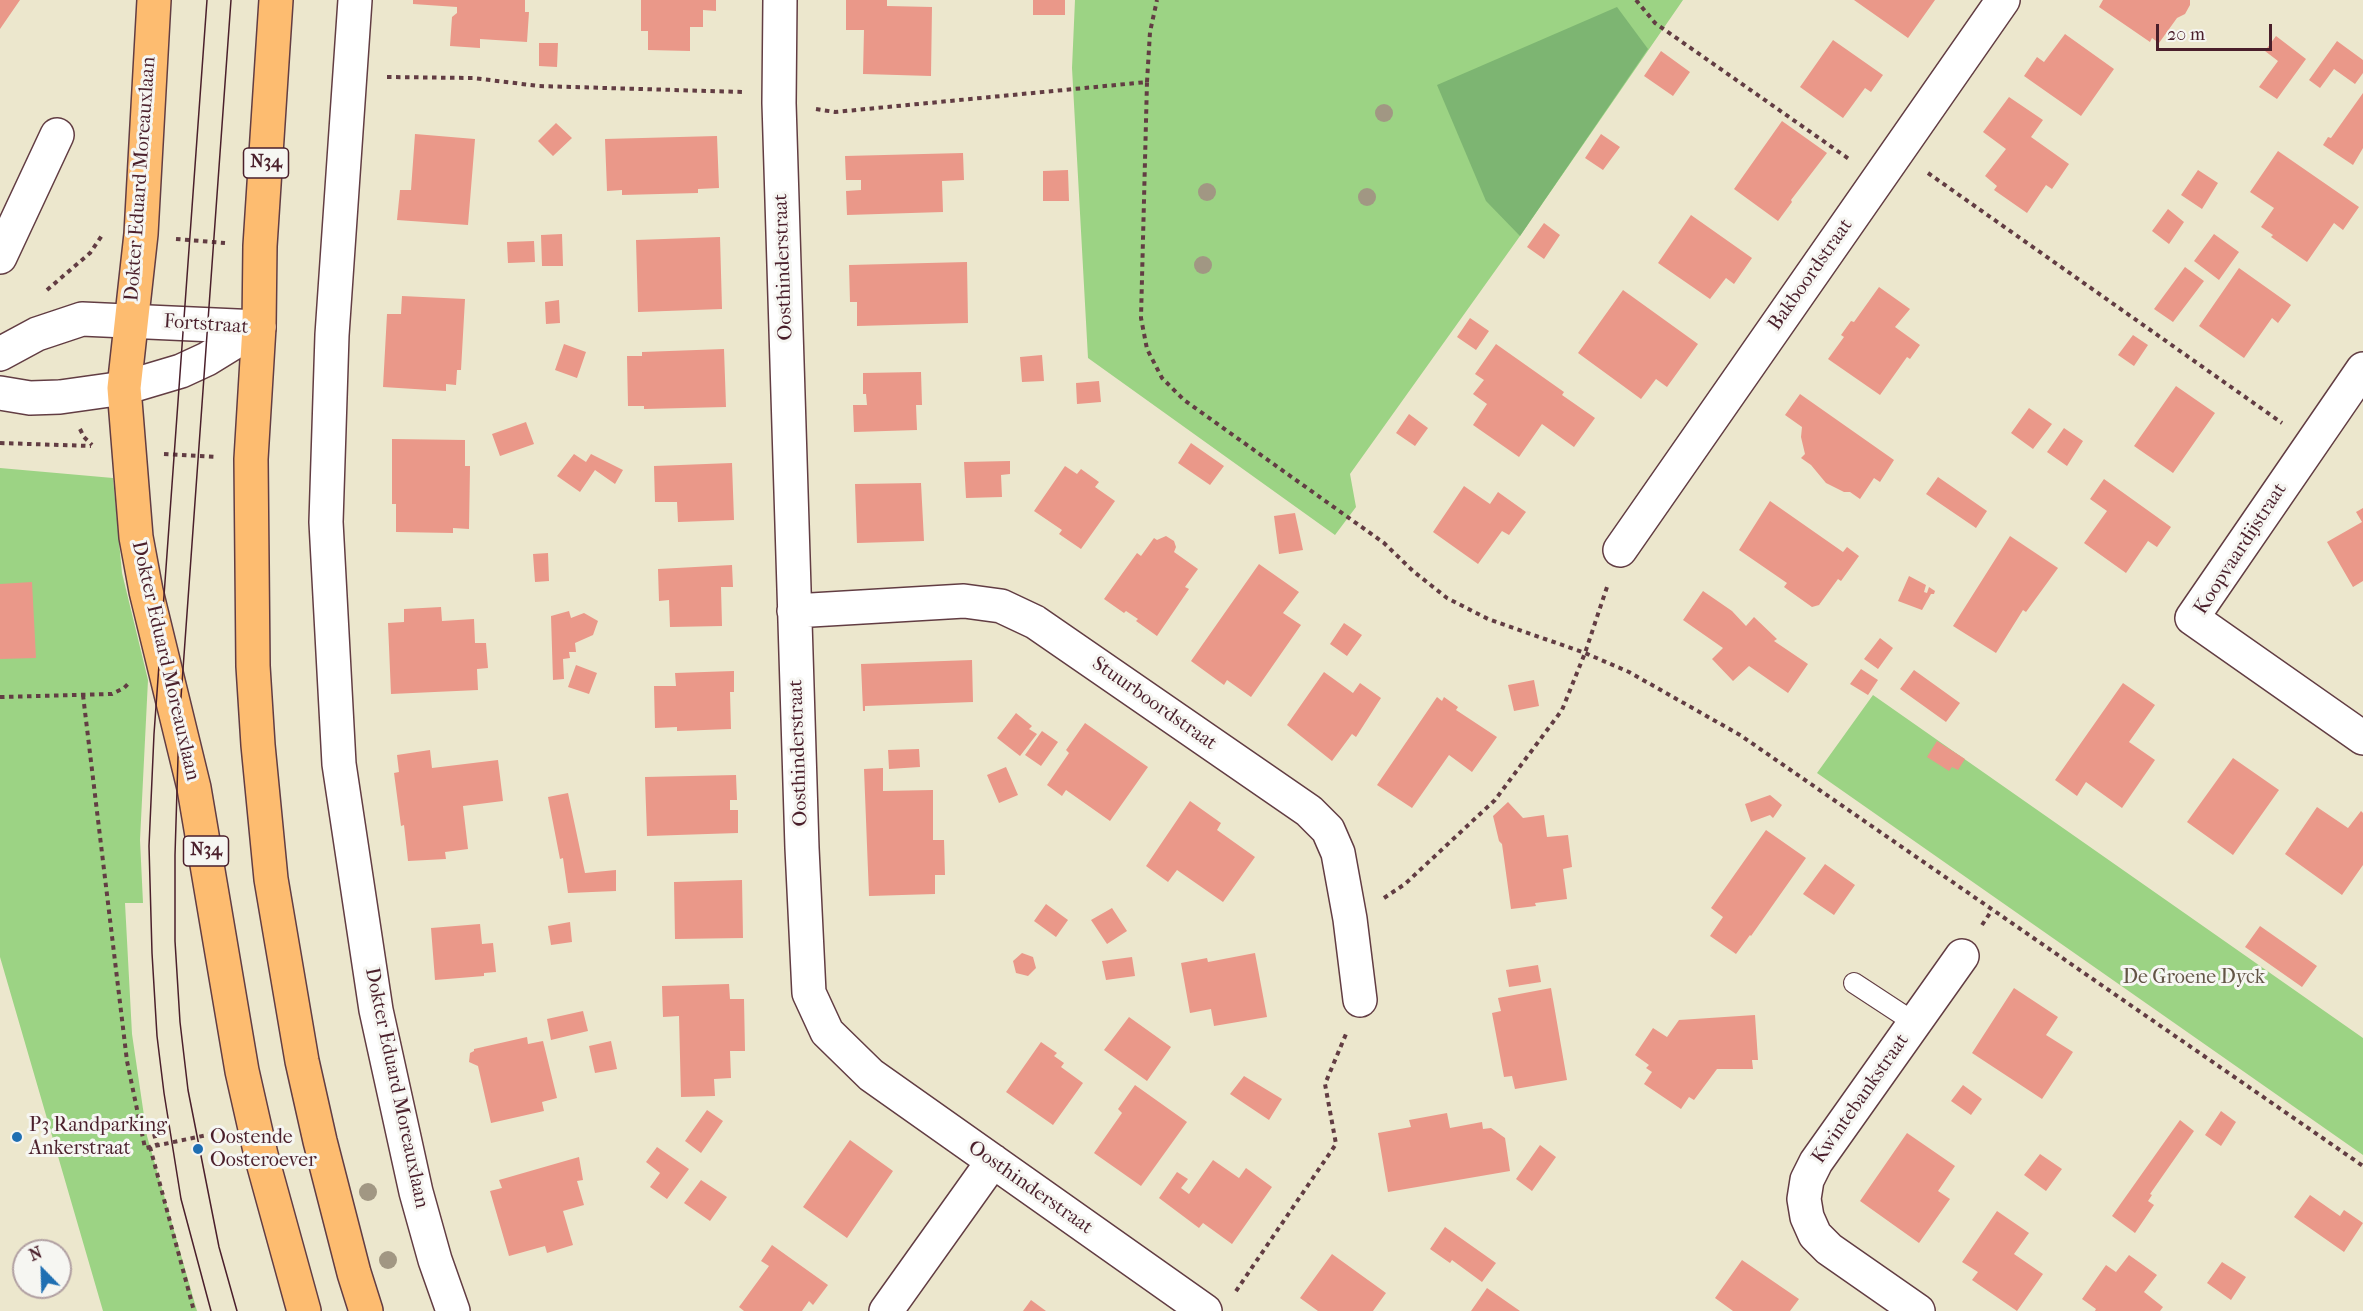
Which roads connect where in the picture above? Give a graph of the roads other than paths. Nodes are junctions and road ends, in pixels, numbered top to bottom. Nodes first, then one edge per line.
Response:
1 (154, 0) edge
2 (276, 0) edge
3 (355, 0) edge
4 (780, 0) edge
5 (2003, 0) edge
6 (57, 135) dead end
7 (0, 257) edge
8 (130, 320) junction
9 (259, 327) junction
10 (0, 354) edge
11 (2363, 369) edge
12 (124, 388) junction
13 (0, 393) edge
14 (1620, 550) road end
15 (794, 611) junction
16 (2363, 738) edge
17 (1962, 956) dead end
18 (1854, 982) dead end
19 (1360, 1000) road end
20 (1915, 1023) junction
21 (993, 1161) junction
22 (304, 1311) edge
23 (366, 1311) edge
24 (453, 1311) edge
25 (886, 1311) edge
26 (1205, 1311) edge
27 (1917, 1311) edge

1 - 8 main road, Dokter Eduard Moreauxlaan / N34
2 - 9 main road, N34
3 - 24 street, Dokter Eduard Moreauxlaan
4 - 15 street, Oosthinderstraat
5 - 14 street, Bakboordstraat
6 - 7 street
8 - 9 street, Fortstraat
8 - 10 street, Fortstraat
8 - 12 main road, Dokter Eduard Moreauxlaan / N34
9 - 12 street, Fortstraat
9 - 23 main road, N34
11 - 16 street, Koopvaardijstraat
12 - 13 street, Fortstraat
12 - 22 main road, Dokter Eduard Moreauxlaan / N34
15 - 19 street, Stuurboordstraat
15 - 21 street, Oosthinderstraat
17 - 20 street, Kwintebankstraat
18 - 20 lane
20 - 27 street, Kwintebankstraat
21 - 25 street
21 - 26 street, Oosthinderstraat

